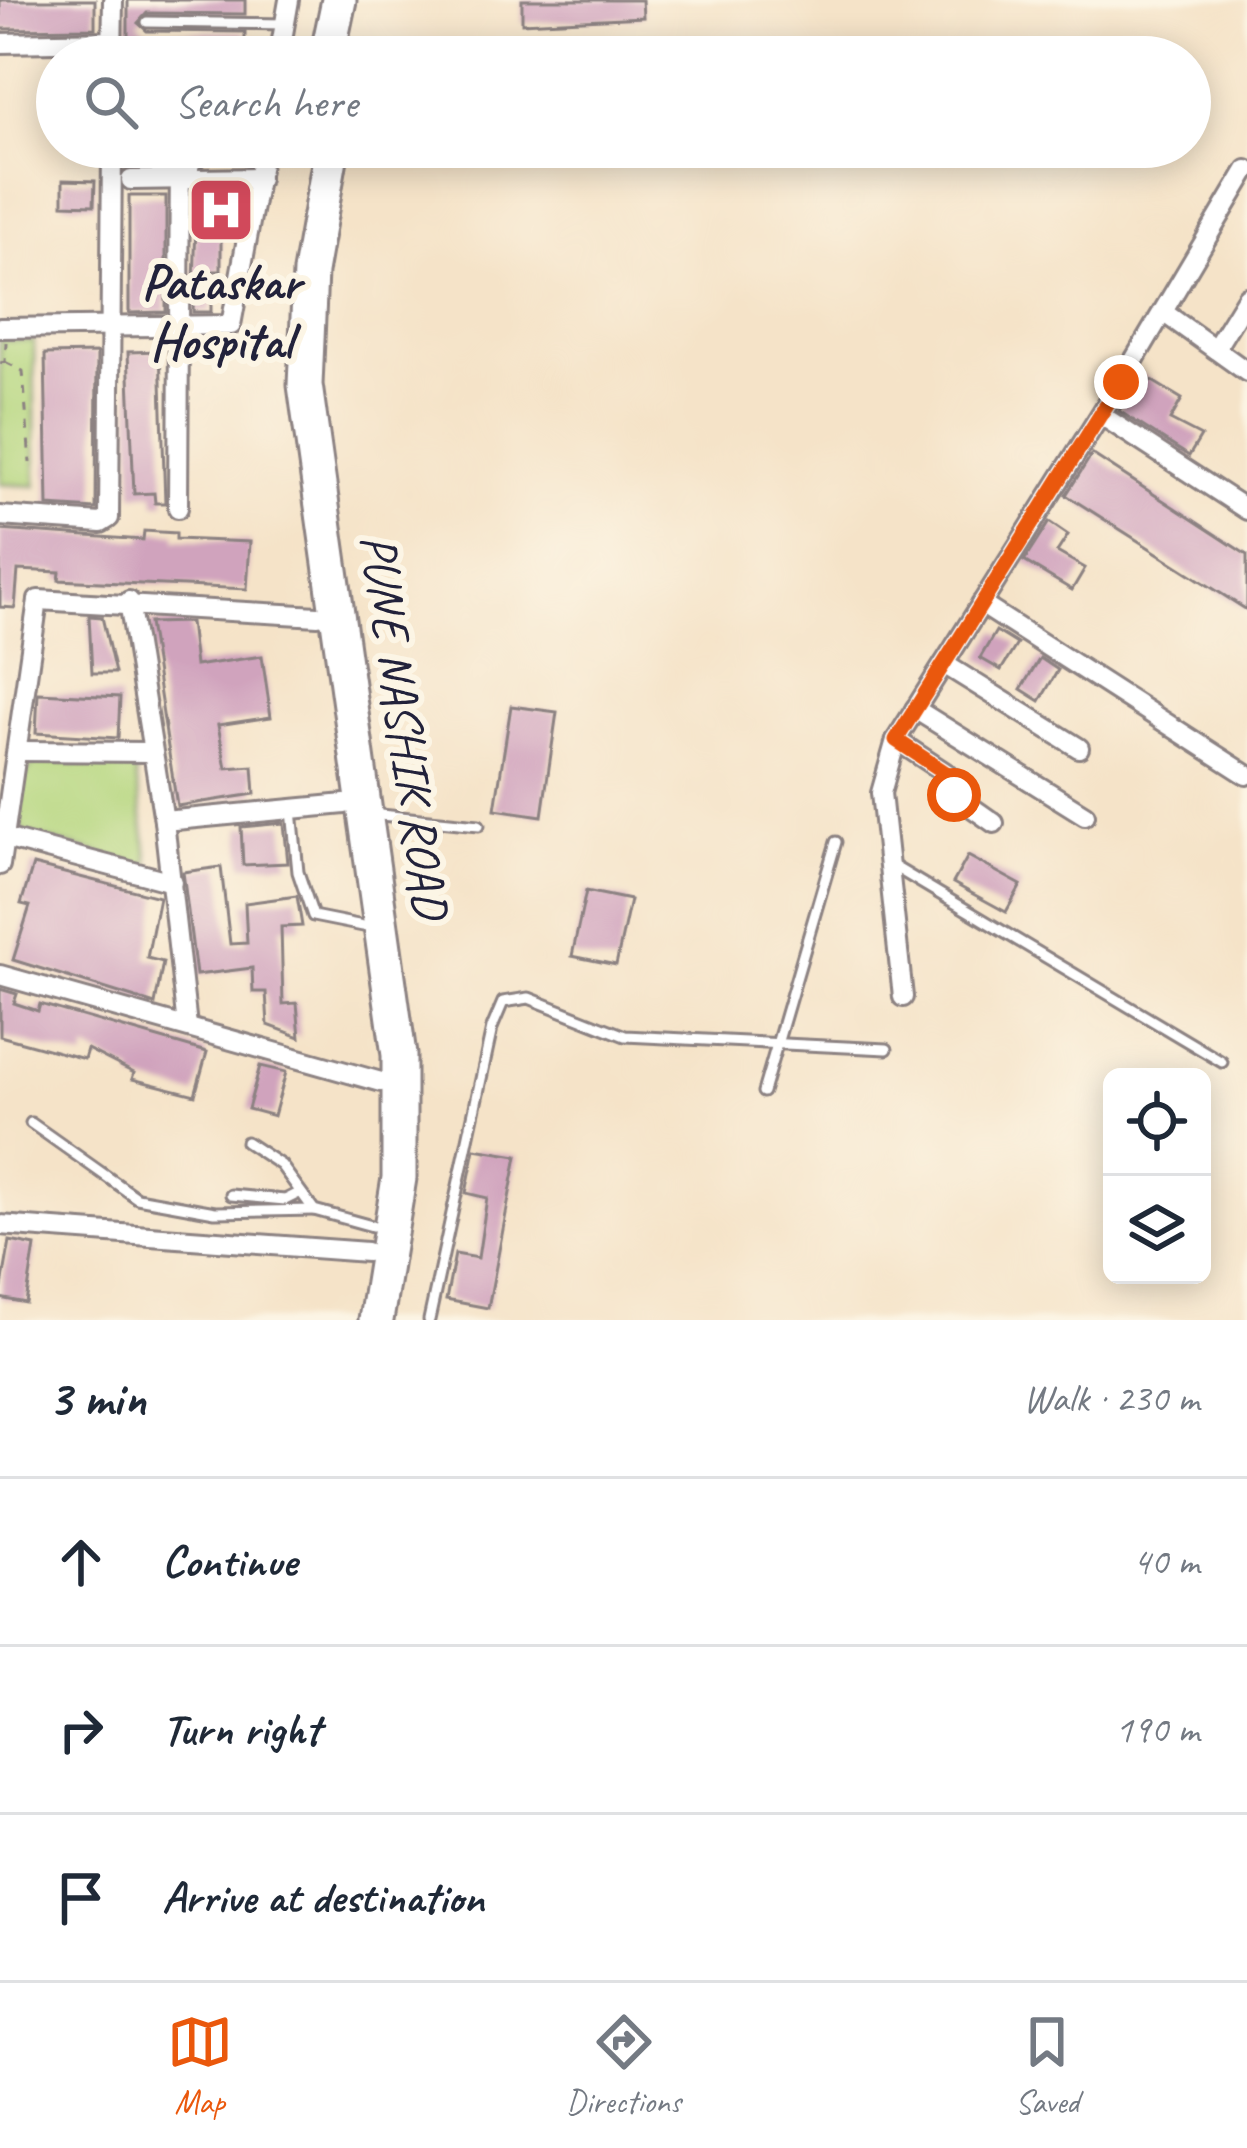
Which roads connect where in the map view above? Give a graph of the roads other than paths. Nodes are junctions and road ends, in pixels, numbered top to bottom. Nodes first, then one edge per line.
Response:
1 (112, 0) edge
2 (289, 0) edge
3 (339, 0) edge
4 (362, 0) edge
5 (147, 22) dead end
6 (285, 24) junction
7 (112, 36) edge
8 (283, 36) edge
9 (331, 36) edge
10 (354, 36) edge
11 (0, 44) edge
12 (36, 46) edge
13 (112, 168) edge
14 (183, 168) edge
15 (188, 168) edge
16 (261, 168) edge
17 (306, 168) edge
18 (328, 168) edge
19 (1247, 170) edge
20 (184, 178) junction
21 (259, 178) junction
22 (131, 180) dead end
23 (1247, 297) edge
24 (1163, 312) junction
25 (112, 327) junction
26 (3, 328) edge
27 (179, 328) junction
28 (1215, 349) junction
29 (1247, 372) edge
30 (1101, 415) junction
31 (178, 508) dead end
32 (1247, 510) edge
33 (0, 516) edge
34 (129, 602) junction
35 (981, 604) junction
36 (318, 616) junction
37 (944, 664) junction
38 (915, 709) junction
39 (896, 740) junction
40 (1079, 748) dead end
41 (20, 752) junction
42 (149, 752) junction
43 (1247, 775) edge
44 (355, 809) junction
45 (292, 810) junction
46 (1085, 815) dead end
47 (164, 821) junction
48 (994, 823) dead end
49 (479, 825) dead end
50 (5, 838) junction
51 (836, 842) dead end
52 (888, 863) junction
53 (0, 866) edge
54 (172, 882) junction
55 (364, 926) junction
56 (0, 975) edge
57 (903, 997) dead end
58 (187, 1026) junction
59 (777, 1044) junction
60 (886, 1049) dead end
61 (1222, 1062) dead end
62 (381, 1082) junction
63 (763, 1092) dead end
64 (31, 1124) dead end
65 (246, 1142) dead end
66 (297, 1194) junction
67 (230, 1195) dead end
68 (314, 1210) junction
69 (0, 1225) edge
70 (370, 1239) junction
71 (355, 1320) edge
72 (376, 1320) edge
73 (429, 1320) edge

1 - 7 street
2 - 6 street
3 - 9 highway
4 - 10 highway
5 - 6 lane
6 - 8 street
11 - 12 street
13 - 25 street
14 - 20 street
15 - 20 street
16 - 21 street
17 - 36 highway, PUNE NASHIK ROAD
18 - 44 highway, PUNE NASHIK ROAD
19 - 24 street
20 - 21 street
20 - 22 street
20 - 27 street
21 - 27 street
23 - 28 street
24 - 28 street
24 - 30 street
25 - 26 street
25 - 27 street
25 - 33 street
27 - 31 street
28 - 29 street
30 - 32 street
30 - 35 street
34 - 36 street
34 - 41 street
34 - 42 street
35 - 37 street
35 - 43 street
36 - 44 highway, PUNE NASHIK ROAD
37 - 38 street
37 - 40 street
38 - 39 street
38 - 46 street
39 - 48 street
39 - 52 street
41 - 42 street
41 - 50 street
42 - 47 street
44 - 45 street
44 - 49 lane
44 - 55 highway, PUNE NASHIK ROAD
44 - 72 highway, PUNE NASHIK ROAD
45 - 47 street
45 - 55 lane
47 - 54 street
50 - 53 street
50 - 54 street
51 - 59 lane
52 - 57 street
52 - 61 lane
54 - 58 street
55 - 62 highway, PUNE NASHIK ROAD
56 - 58 street
58 - 62 street
59 - 60 lane
59 - 63 lane
59 - 73 lane
62 - 70 highway, PUNE NASHIK ROAD
64 - 68 lane
65 - 66 lane
66 - 67 lane
66 - 68 lane
68 - 70 lane
69 - 70 street
70 - 71 highway, PUNE NASHIK ROAD

